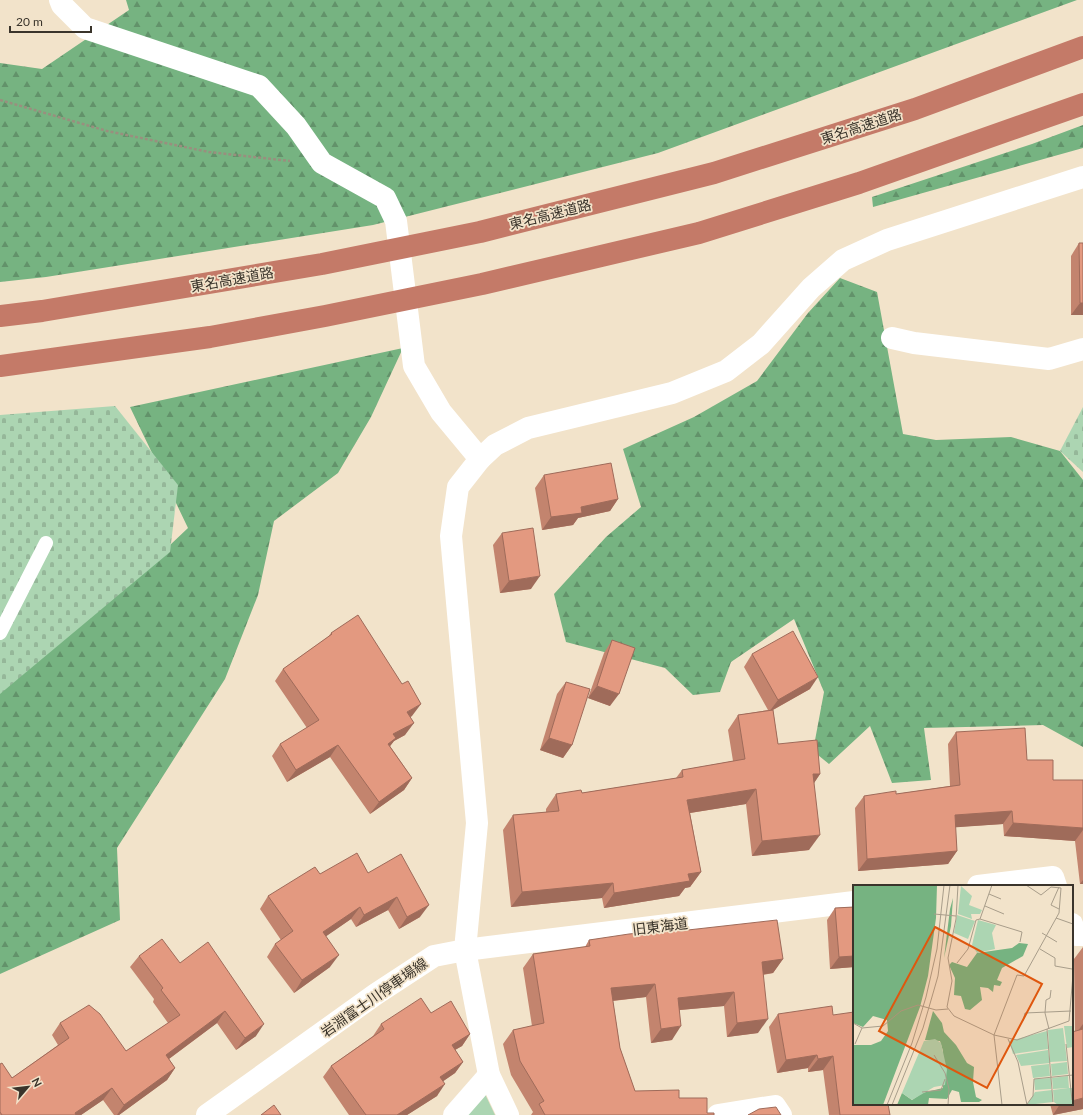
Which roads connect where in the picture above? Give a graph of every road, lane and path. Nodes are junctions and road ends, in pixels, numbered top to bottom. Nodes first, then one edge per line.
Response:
1 (60, 0) edge
2 (1083, 47) edge
3 (0, 100) edge
4 (1083, 104) edge
5 (322, 163) junction
6 (1083, 177) edge
7 (0, 316) edge
8 (892, 338) dead end
9 (1083, 349) edge
10 (0, 366) edge
11 (480, 459) junction
12 (46, 542) dead end
13 (0, 632) edge
14 (986, 885) edge
15 (1056, 885) edge
16 (853, 902) edge
17 (1073, 927) edge
18 (1083, 935) edge
19 (465, 950) junction
20 (489, 1076) junction
21 (207, 1115) edge
22 (454, 1115) edge
23 (508, 1115) edge
24 (718, 1115) edge
25 (781, 1115) edge

1 - 5 street
2 - 7 highway, 東名高速道路
3 - 5 path
4 - 10 highway
5 - 11 street
6 - 11 street
8 - 9 street
11 - 19 street
12 - 13 lane
14 - 15 street
16 - 19 street, 旧東海道
17 - 18 street
19 - 20 street
19 - 21 street, 岩淵富士川停車場線
20 - 22 street
20 - 23 street
24 - 25 street

